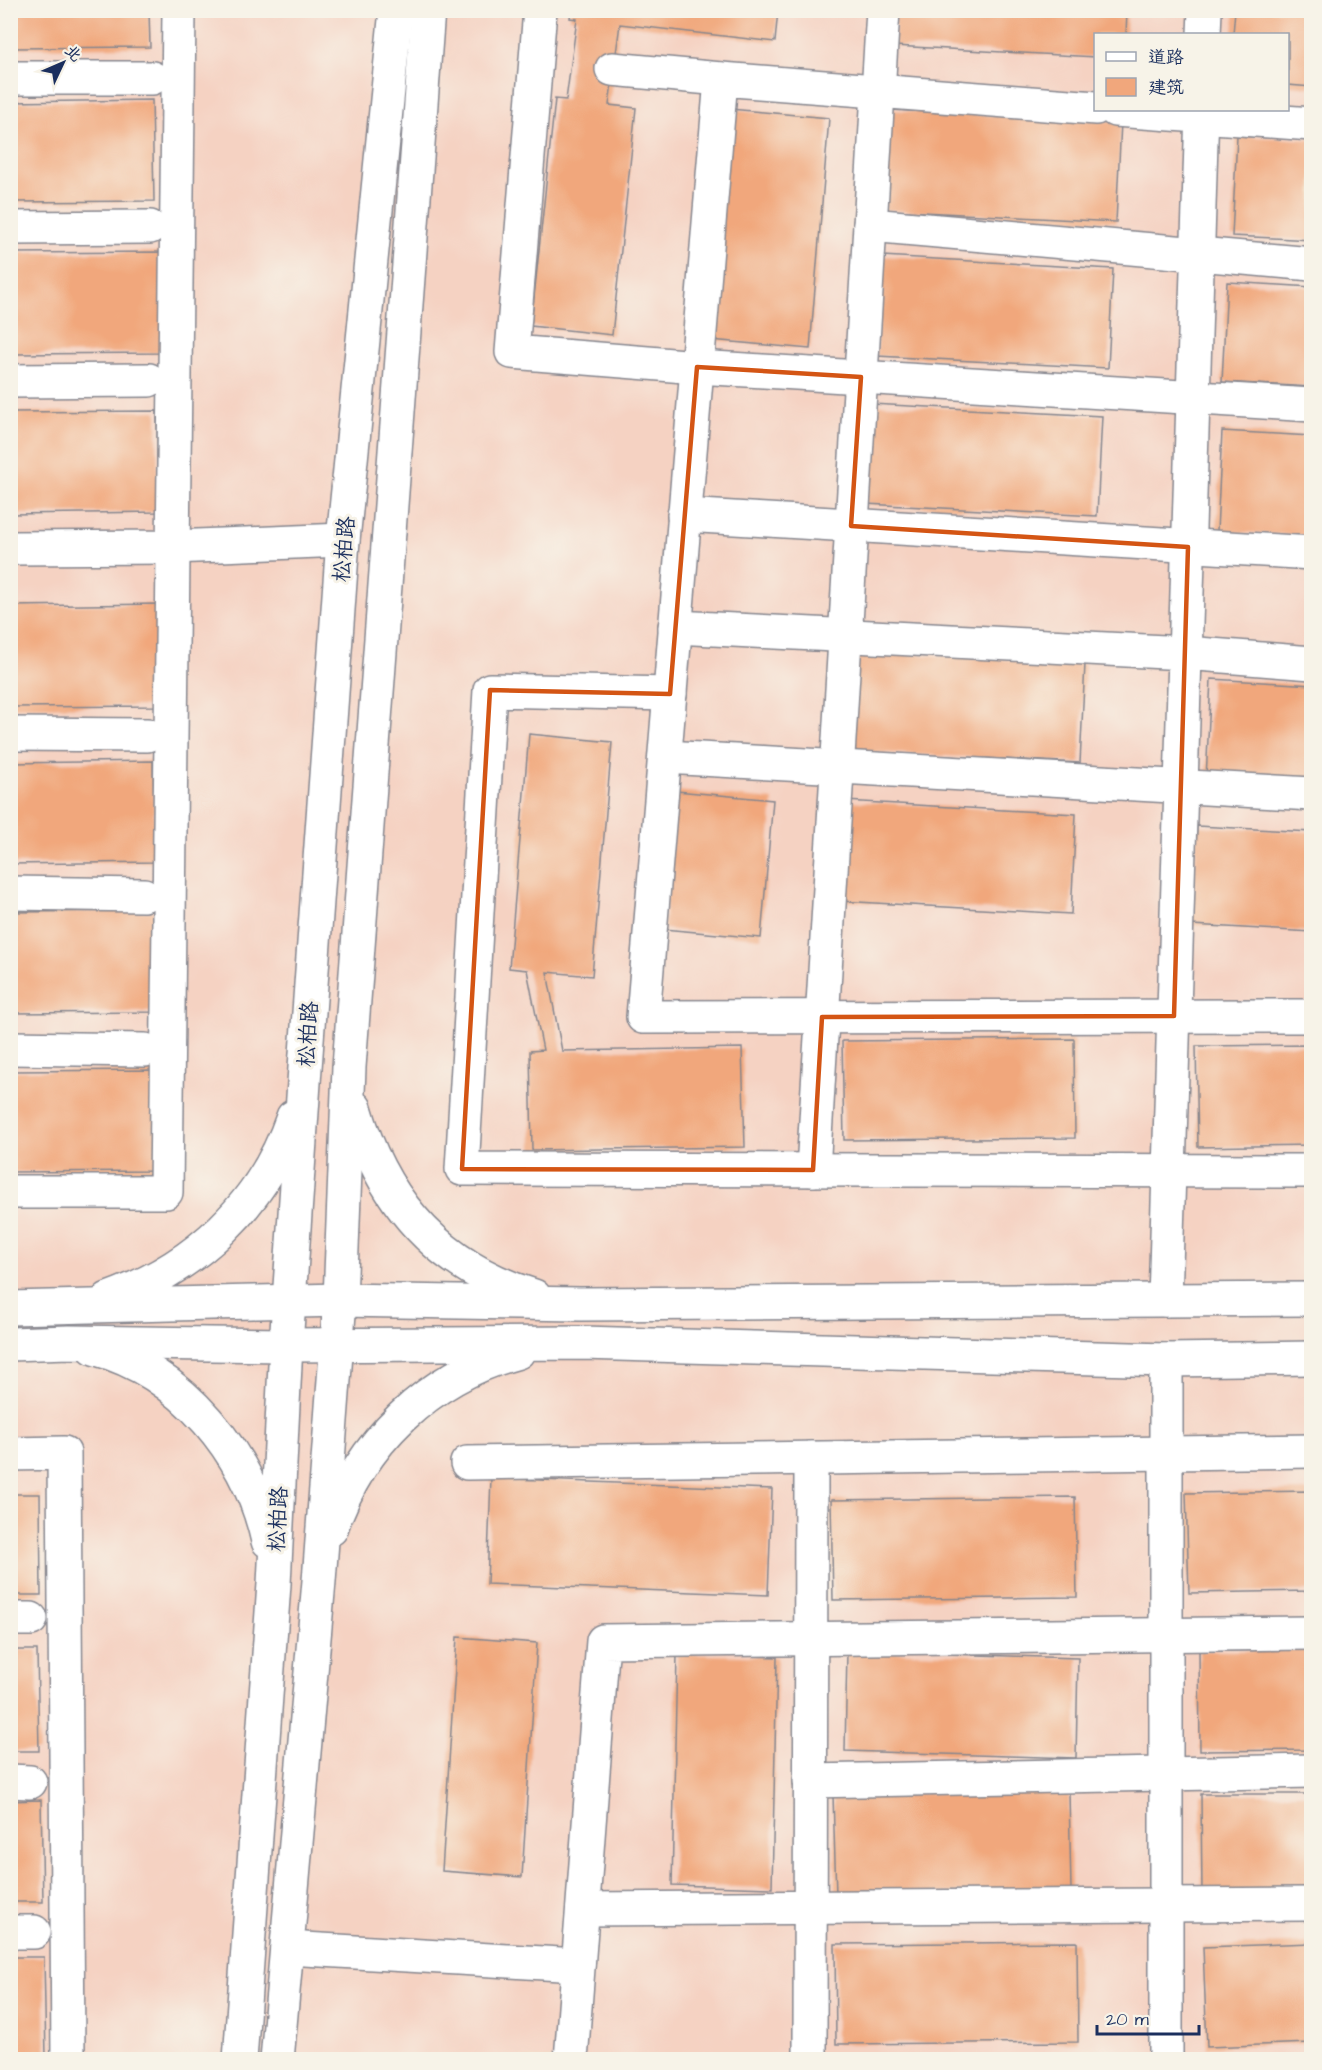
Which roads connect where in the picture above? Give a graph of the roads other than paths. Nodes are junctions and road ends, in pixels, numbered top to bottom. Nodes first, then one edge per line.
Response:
1 (179, 10) edge
2 (540, 10) edge
3 (883, 10) edge
4 (1205, 10) edge
5 (407, 19) edge
6 (1204, 33) edge
7 (612, 69) dead end
8 (10, 78) edge
9 (152, 78) dead end
10 (721, 79) junction
11 (878, 91) junction
12 (1094, 108) edge
13 (1144, 111) edge
14 (1202, 113) edge
15 (1311, 124) edge
16 (870, 225) junction
17 (150, 227) dead end
18 (10, 228) edge
19 (1197, 256) junction
20 (1311, 264) edge
21 (697, 367) junction
22 (861, 377) junction
23 (149, 380) dead end
24 (10, 381) edge
25 (1193, 400) junction
26 (1311, 405) edge
27 (684, 515) junction
28 (851, 526) junction
29 (343, 540) junction
30 (173, 547) junction
31 (1188, 547) junction
32 (10, 548) edge
33 (1311, 553) edge
34 (675, 627) junction
35 (845, 635) junction
36 (1185, 653) junction
37 (1311, 663) edge
38 (670, 694) junction
39 (10, 734) edge
40 (147, 735) dead end
41 (665, 757) junction
42 (837, 766) junction
43 (1181, 785) junction
44 (1311, 794) edge
45 (10, 893) edge
46 (144, 895) dead end
47 (1174, 1016) junction
48 (1311, 1016) edge
49 (822, 1017) junction
50 (10, 1048) edge
51 (145, 1050) dead end
52 (349, 1067) junction
53 (304, 1068) junction
54 (813, 1170) junction
55 (1169, 1170) junction
56 (1311, 1171) edge
57 (10, 1192) edge
58 (1311, 1299) edge
59 (340, 1300) junction
60 (1165, 1300) junction
61 (289, 1301) junction
62 (579, 1304) junction
63 (10, 1308) edge
64 (74, 1308) junction
65 (69, 1342) junction
66 (583, 1343) junction
67 (10, 1344) edge
68 (335, 1344) junction
69 (286, 1346) junction
70 (1311, 1358) edge
71 (1166, 1360) junction
72 (1311, 1451) edge
73 (1166, 1453) junction
74 (10, 1454) edge
75 (811, 1458) junction
76 (467, 1463) dead end
77 (320, 1581) junction
78 (274, 1584) junction
79 (1311, 1633) edge
80 (1165, 1635) junction
81 (810, 1639) junction
82 (1311, 1771) edge
83 (1166, 1774) junction
84 (810, 1780) junction
85 (1311, 1904) edge
86 (1166, 1905) junction
87 (810, 1907) junction
88 (583, 1909) junction
89 (287, 1948) junction
90 (578, 1965) junction
91 (68, 2060) edge
92 (240, 2060) edge
93 (277, 2060) edge
94 (571, 2060) edge
95 (810, 2060) edge
96 (1166, 2060) edge

1 - 30 street
2 - 21 street
3 - 11 street
4 - 6 street
5 - 29 street, 松柏路
5 - 52 street, 松柏路
7 - 10 street
8 - 9 street
10 - 11 street
10 - 21 street
11 - 12 street
11 - 16 street
13 - 14 street
14 - 15 street
14 - 19 street
16 - 19 street
16 - 22 street
17 - 18 street
19 - 20 street
19 - 25 street
21 - 22 street
21 - 27 street
22 - 25 street
22 - 28 street
23 - 24 street
25 - 26 street
25 - 31 street
27 - 28 street
27 - 34 street
28 - 31 street
28 - 35 street
29 - 30 street
29 - 53 street, 松柏路
30 - 32 street
30 - 57 street
31 - 33 street
31 - 36 street
34 - 35 street
34 - 38 street
35 - 36 street
35 - 42 street
36 - 37 street
36 - 43 street
38 - 41 street
38 - 54 street
39 - 40 street
41 - 42 street
41 - 49 street
42 - 43 street
42 - 49 street
43 - 44 street
43 - 47 street
45 - 46 street
47 - 48 street
47 - 49 street
47 - 55 street
49 - 54 street
50 - 51 street
52 - 59 street, 松柏路
52 - 62 street
53 - 61 street, 松柏路
53 - 64 street
54 - 55 street
55 - 56 street
55 - 60 street
58 - 60 street
59 - 61 street
59 - 62 street
59 - 68 street, 松柏路
60 - 62 street
61 - 64 street
61 - 69 street, 松柏路
63 - 64 street
65 - 67 street
65 - 69 street
65 - 78 street
66 - 68 street
66 - 71 street
66 - 77 street
68 - 69 street
68 - 77 street, 松柏路
69 - 78 street, 松柏路
70 - 71 street
71 - 73 street
72 - 73 street
73 - 75 street
73 - 80 street
74 - 91 street
75 - 76 street
75 - 81 street
77 - 89 street, 松柏路
78 - 92 street, 松柏路
79 - 80 street
80 - 81 street
80 - 83 street
81 - 84 street
81 - 88 street
82 - 83 street
83 - 84 street
83 - 86 street
84 - 87 street
85 - 86 street
86 - 87 street
86 - 96 street
87 - 88 street
87 - 95 street
88 - 90 street
89 - 90 street
89 - 93 street, 松柏路
90 - 94 street

